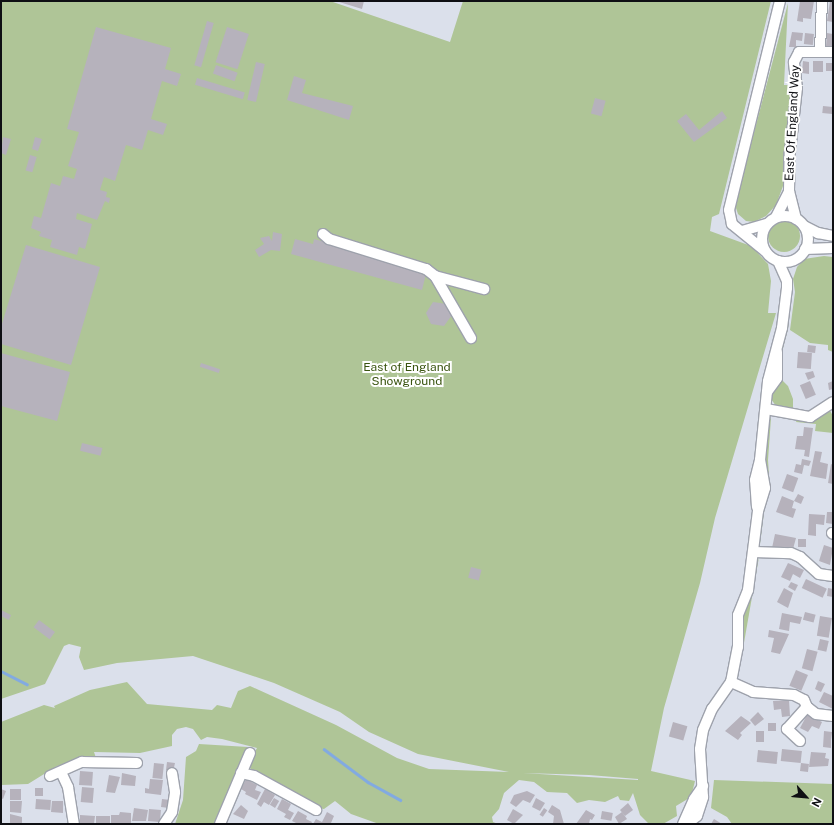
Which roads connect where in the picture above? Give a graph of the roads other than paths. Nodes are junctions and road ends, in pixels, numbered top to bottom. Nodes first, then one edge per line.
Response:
1 (780, 1) edge
2 (822, 1) edge
3 (820, 50) junction
4 (833, 52) edge
5 (789, 192) junction
6 (776, 217) junction
7 (796, 219) junction
8 (767, 224) junction
9 (804, 226) junction
10 (742, 231) junction
11 (323, 234) dead end
12 (833, 236) edge
13 (833, 248) edge
14 (805, 249) junction
15 (765, 251) junction
16 (796, 259) junction
17 (778, 261) junction
18 (435, 276) junction
19 (787, 281) junction
20 (484, 289) dead end
21 (471, 338) dead end
22 (833, 402) edge
23 (766, 409) junction
24 (754, 552) junction
25 (833, 576) edge
26 (731, 682) junction
27 (807, 707) junction
28 (833, 716) edge
29 (800, 741) dead end
30 (250, 753) dead end
31 (137, 763) dead end
32 (61, 772) junction
33 (241, 773) junction
34 (172, 774) dead end
35 (50, 776) dead end
36 (703, 786) junction
37 (316, 810) dead end
38 (74, 824) edge
39 (164, 824) edge
40 (220, 824) edge
41 (682, 824) edge
42 (687, 824) edge

1 - 10 street
2 - 3 street
3 - 4 street, East Of England Way
3 - 5 street, East Of England Way
5 - 6 street, East Of England Way
5 - 7 street, East Of England Way
6 - 7 street
6 - 8 street
7 - 9 street
8 - 10 street
8 - 15 street
9 - 12 street
9 - 14 street
10 - 15 street
11 - 18 street
13 - 14 street
14 - 16 street
15 - 17 street
16 - 17 street
16 - 19 street
17 - 19 street
18 - 20 street
18 - 21 street
19 - 23 street
22 - 23 street
23 - 24 street
24 - 25 street
24 - 26 street
26 - 27 street
26 - 36 street
27 - 28 street
27 - 29 street
30 - 33 street
31 - 32 street
32 - 35 street
32 - 38 street
33 - 37 street
33 - 40 street
34 - 39 street
36 - 41 street
36 - 42 street

